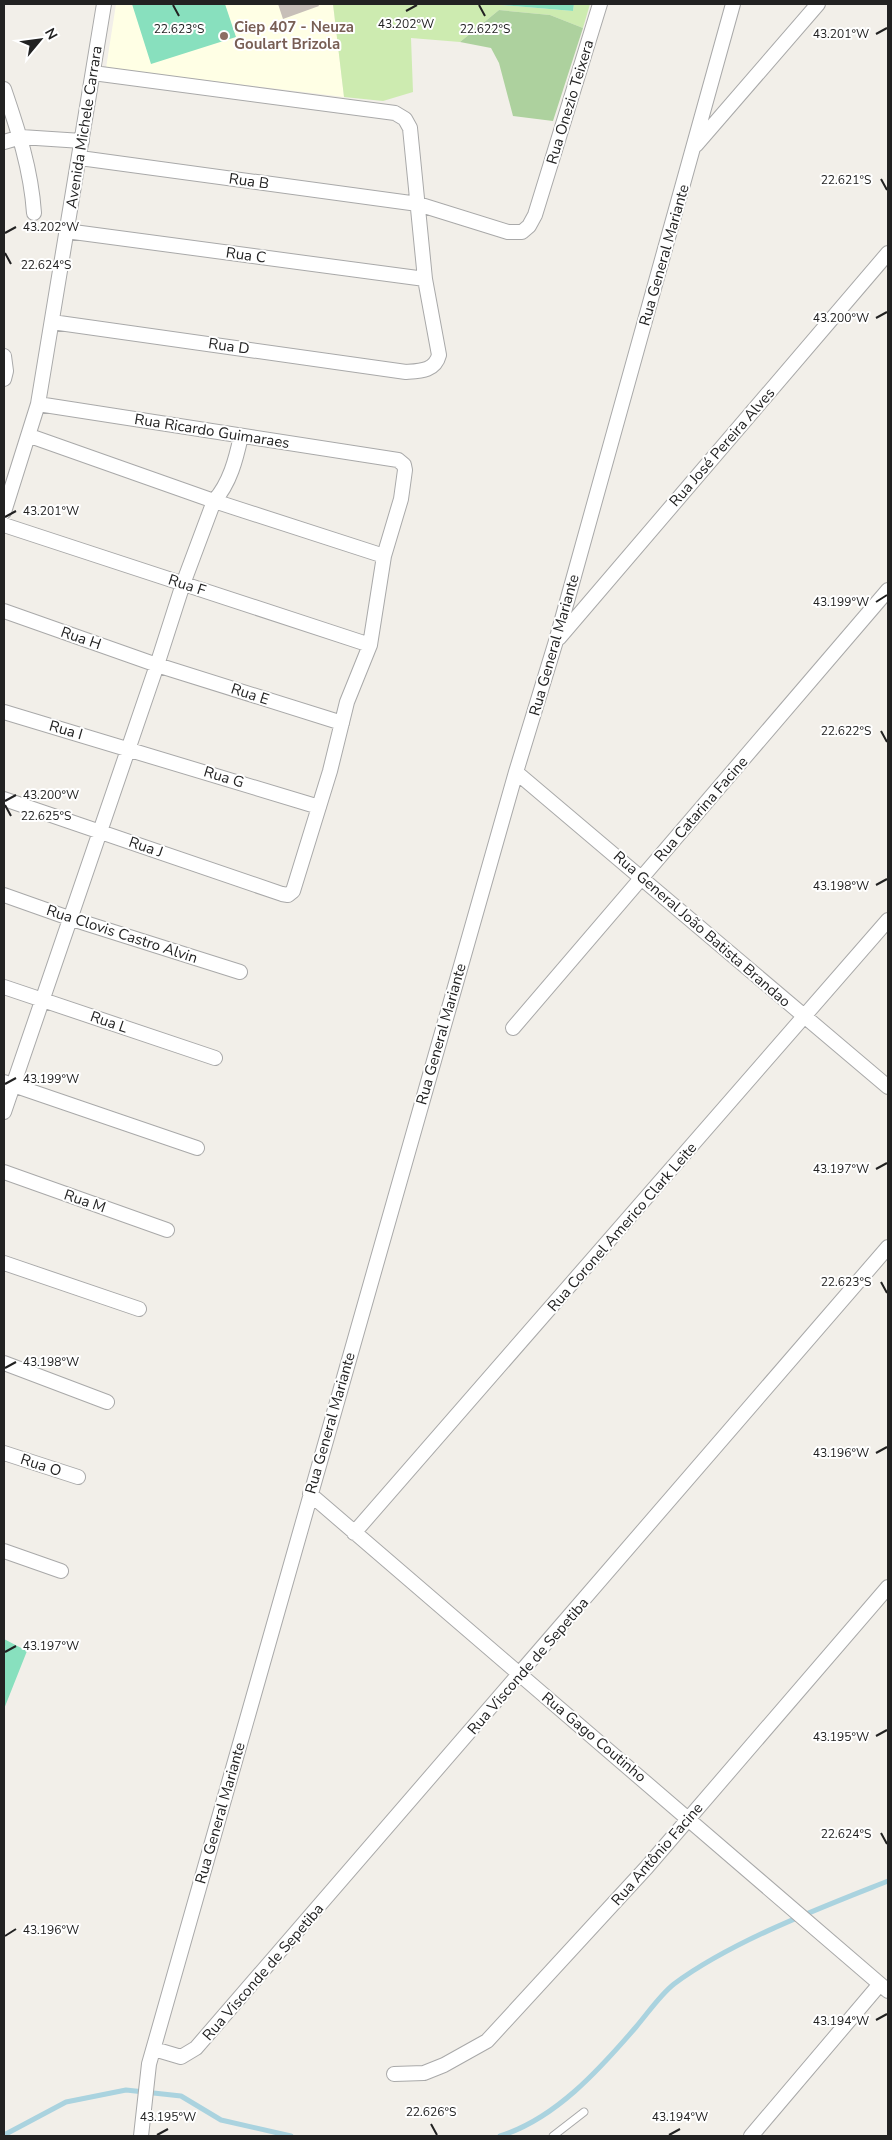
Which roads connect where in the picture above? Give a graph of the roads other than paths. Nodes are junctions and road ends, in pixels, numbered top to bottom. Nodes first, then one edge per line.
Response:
1 (104, 4) edge
2 (600, 4) edge
3 (732, 4) edge
4 (818, 4) edge
5 (93, 73) junction
6 (4, 89) edge
7 (21, 137) junction
8 (82, 141) junction
9 (4, 142) edge
10 (694, 148) junction
11 (80, 158) junction
12 (418, 204) junction
13 (34, 213) dead end
14 (66, 231) junction
15 (888, 253) edge
16 (425, 278) junction
17 (52, 322) junction
18 (4, 356) edge
19 (4, 379) edge
20 (38, 404) junction
21 (30, 436) junction
22 (241, 436) junction
23 (214, 501) junction
24 (4, 512) edge
25 (4, 524) edge
26 (384, 556) junction
27 (183, 584) junction
28 (888, 590) edge
29 (4, 611) edge
30 (556, 641) junction
31 (370, 645) junction
32 (158, 665) junction
33 (4, 712) edge
34 (342, 723) junction
35 (129, 748) junction
36 (516, 772) junction
37 (4, 799) edge
38 (319, 807) junction
39 (100, 831) junction
40 (642, 877) junction
41 (4, 895) edge
42 (69, 918) junction
43 (888, 920) edge
44 (240, 972) dead end
45 (4, 987) edge
46 (43, 1000) junction
47 (804, 1018) junction
48 (513, 1028) dead end
49 (215, 1058) dead end
50 (8, 1083) edge
51 (888, 1087) edge
52 (4, 1112) edge
53 (197, 1148) dead end
54 (4, 1172) edge
55 (167, 1230) dead end
56 (888, 1247) edge
57 (4, 1263) edge
58 (139, 1309) dead end
59 (4, 1363) edge
60 (107, 1402) dead end
61 (4, 1453) edge
62 (78, 1477) dead end
63 (310, 1494) junction
64 (354, 1533) junction
65 (4, 1551) edge
66 (61, 1571) dead end
67 (888, 1587) edge
68 (521, 1675) junction
69 (688, 1818) junction
70 (884, 1987) edge
71 (154, 2049) junction
72 (394, 2074) dead end
73 (584, 2112) dead end
74 (141, 2136) edge
75 (553, 2136) edge
76 (751, 2136) edge

1 - 5 street, Avenida Michele Carrara
2 - 12 street, Rua Onezio Teixera
3 - 10 street, Rua General Mariante
4 - 10 street
5 - 8 street, Avenida Michele Carrara
5 - 12 street
6 - 7 street
7 - 8 street
7 - 9 street
7 - 13 street
8 - 11 street, Avenida Michele Carrara
10 - 30 street, Rua General Mariante
11 - 12 street, Rua B
11 - 14 street, Avenida Michele Carrara
12 - 16 street
14 - 16 street, Rua C
14 - 17 street, Avenida Michele Carrara
15 - 30 street, Rua José Pereira Alves
16 - 17 street, Rua D
17 - 20 street, Avenida Michele Carrara
18 - 19 street
20 - 21 street, Avenida Michele Carrara
20 - 22 street, Rua Ricardo Guimaraes
21 - 23 street
21 - 24 street, Avenida Michele Carrara
22 - 23 street
22 - 26 street, Rua Ricardo Guimaraes
23 - 26 street
23 - 27 street
25 - 27 street, Rua F
26 - 31 street
27 - 31 street, Rua F
27 - 32 street
28 - 40 street, Rua Catarina Facine
29 - 32 street, Rua H
30 - 36 street, Rua General Mariante
31 - 34 street
32 - 34 street, Rua E
32 - 35 street
33 - 35 street, Rua I
34 - 38 street
35 - 38 street, Rua G
35 - 39 street
36 - 40 street, Rua General João Batista Brandao
36 - 63 street, Rua General Mariante
37 - 39 street, Rua J
38 - 39 street, Rua J
39 - 42 street
40 - 47 street, Rua General João Batista Brandao
40 - 48 street, Rua Catarina Facine
41 - 42 street, Rua Clovis Castro Alvin
42 - 44 street, Rua Clovis Castro Alvin
42 - 46 street
43 - 47 street, Rua Coronel Americo Clark Leite
45 - 46 street, Rua L
46 - 49 street, Rua L
46 - 50 street
47 - 51 street, Rua General João Batista Brandao
47 - 64 street, Rua Coronel Americo Clark Leite
50 - 52 street
50 - 53 street
54 - 55 street, Rua M
56 - 68 street, Rua Visconde de Sepetiba
57 - 58 street
59 - 60 street
61 - 62 street, Rua O
63 - 64 street, Rua Gago Coutinho
63 - 71 street, Rua General Mariante
64 - 68 street, Rua Gago Coutinho
65 - 66 street
67 - 69 street, Rua Antônio Facine
68 - 69 street, Rua Gago Coutinho
68 - 71 street, Rua Visconde de Sepetiba
69 - 70 street, Rua Gago Coutinho
69 - 72 street, Rua Antônio Facine
70 - 76 street
71 - 74 street, Rua General Mariante
73 - 75 lane

